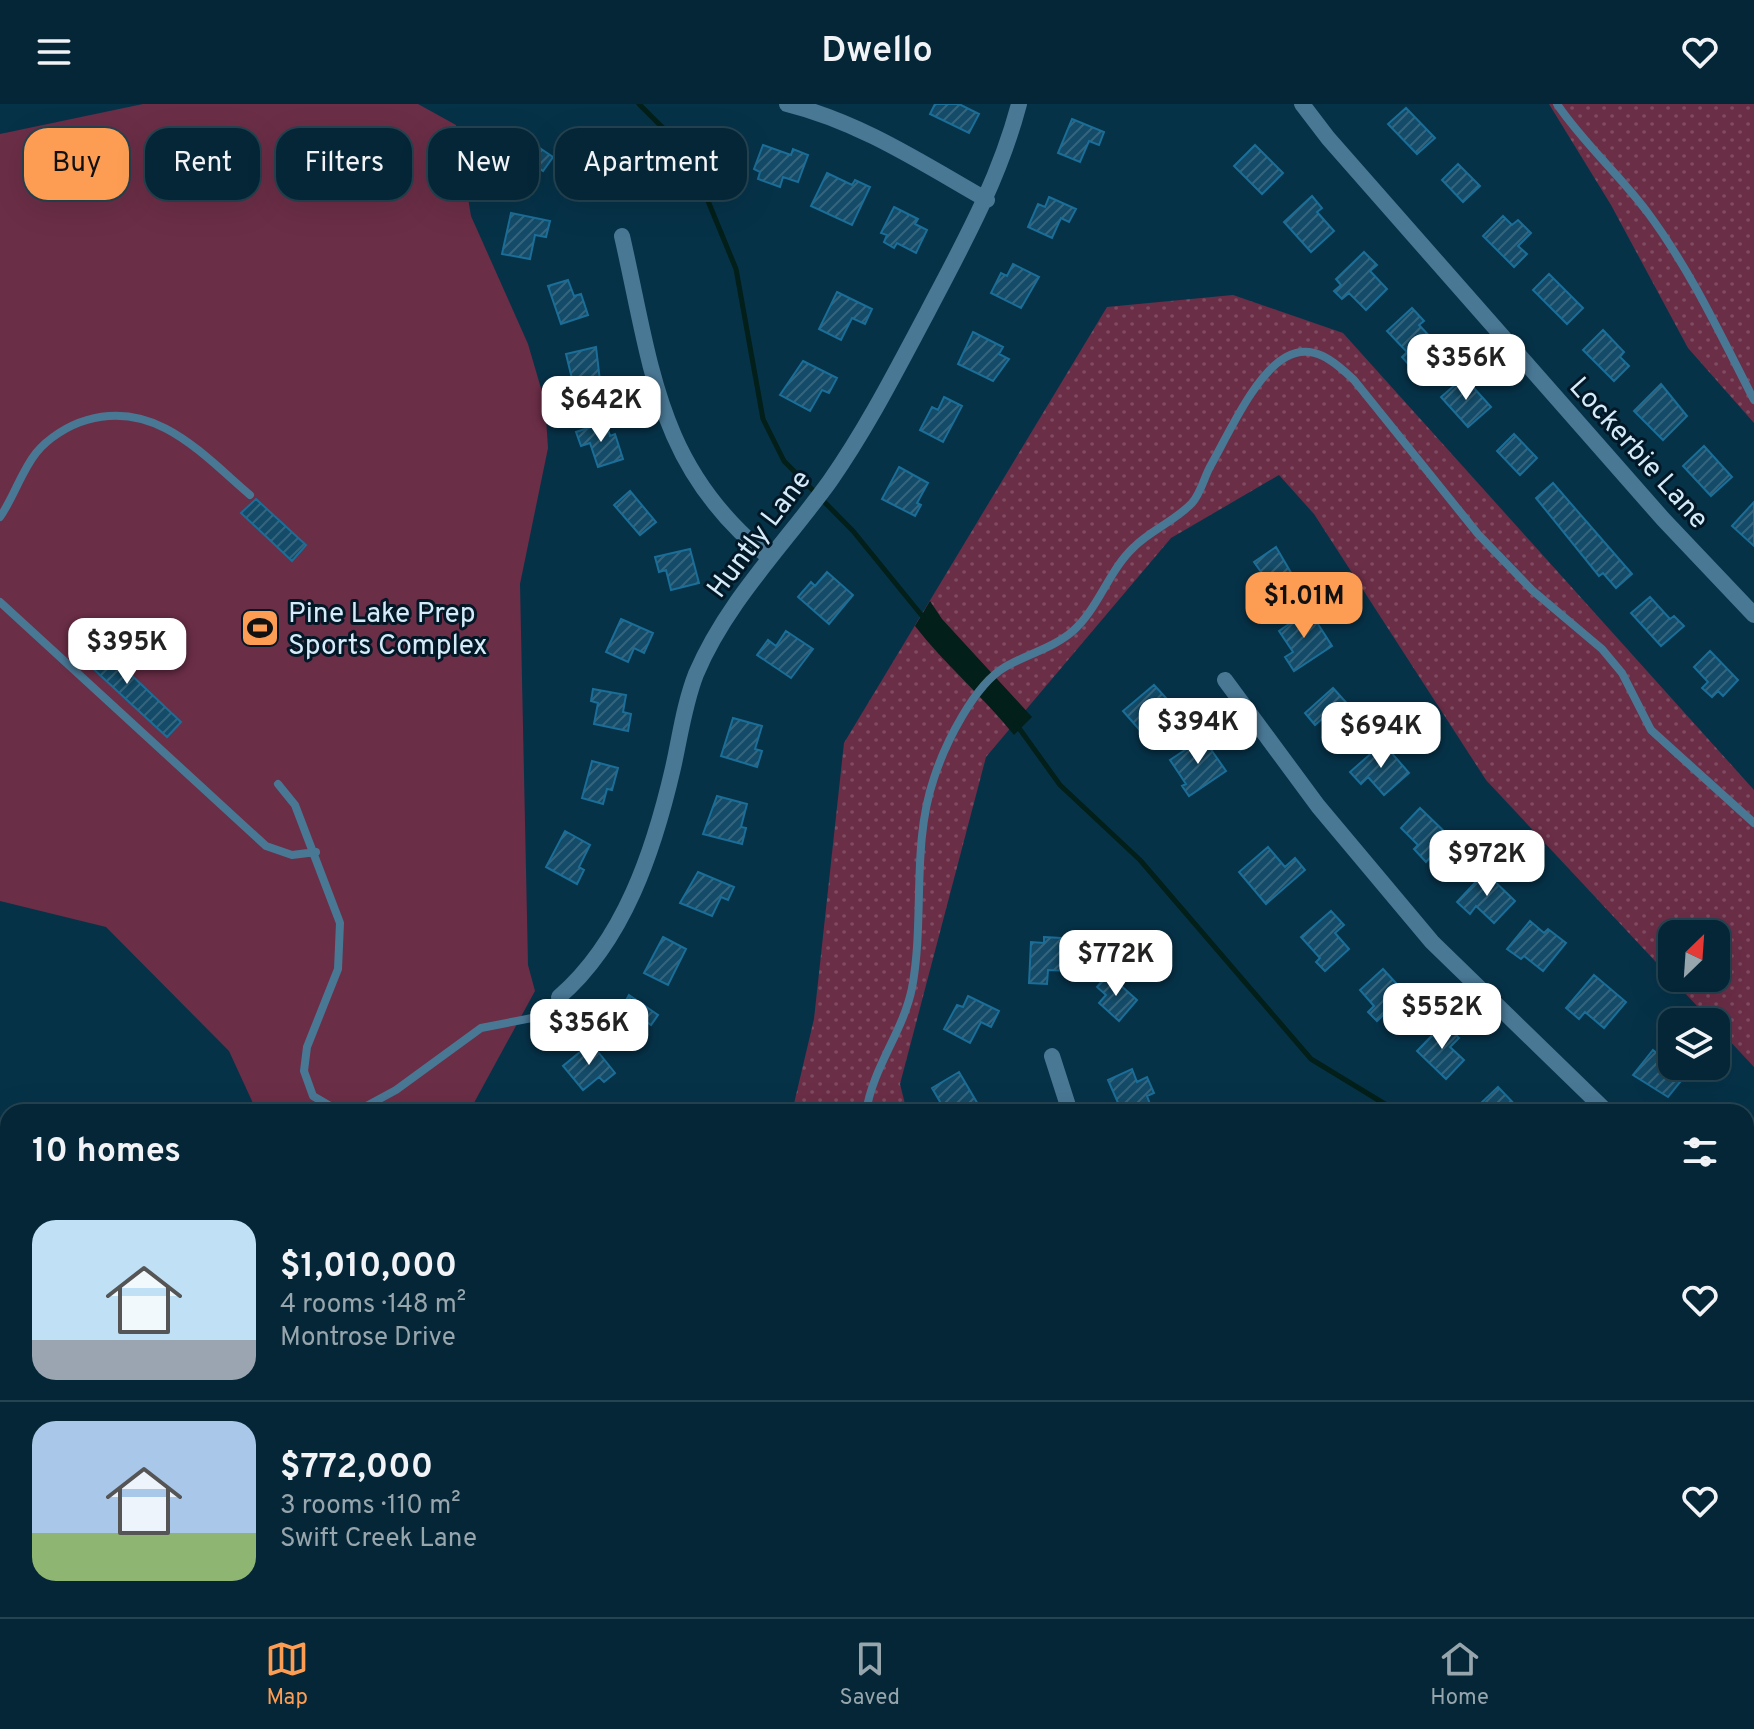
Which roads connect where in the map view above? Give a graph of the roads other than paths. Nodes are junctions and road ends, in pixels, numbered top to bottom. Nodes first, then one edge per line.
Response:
1 (787, 104) edge
2 (1019, 104) edge
3 (1302, 104) edge
4 (1557, 104) edge
5 (987, 200) junction
6 (622, 236) dead end
7 (1754, 400) edge
8 (250, 495) dead end
9 (0, 517) edge
10 (770, 558) junction
11 (0, 602) edge
12 (1754, 615) edge
13 (1225, 680) dead end
14 (278, 784) dead end
15 (1754, 823) edge
16 (316, 852) junction
17 (559, 997) joint
18 (1052, 1056) dead end
19 (324, 1104) edge
20 (373, 1104) edge
21 (868, 1104) edge
22 (1067, 1104) edge
23 (1599, 1104) edge

1 - 5 street
2 - 5 street, Huntly Lane
3 - 12 street, Lockerbie Lane
4 - 7 lane
5 - 10 street, Huntly Lane
6 - 10 street
8 - 9 lane
10 - 17 street, Huntly Lane
11 - 16 lane
13 - 23 street
14 - 16 lane
15 - 21 lane
16 - 19 lane
17 - 20 lane
18 - 22 street

